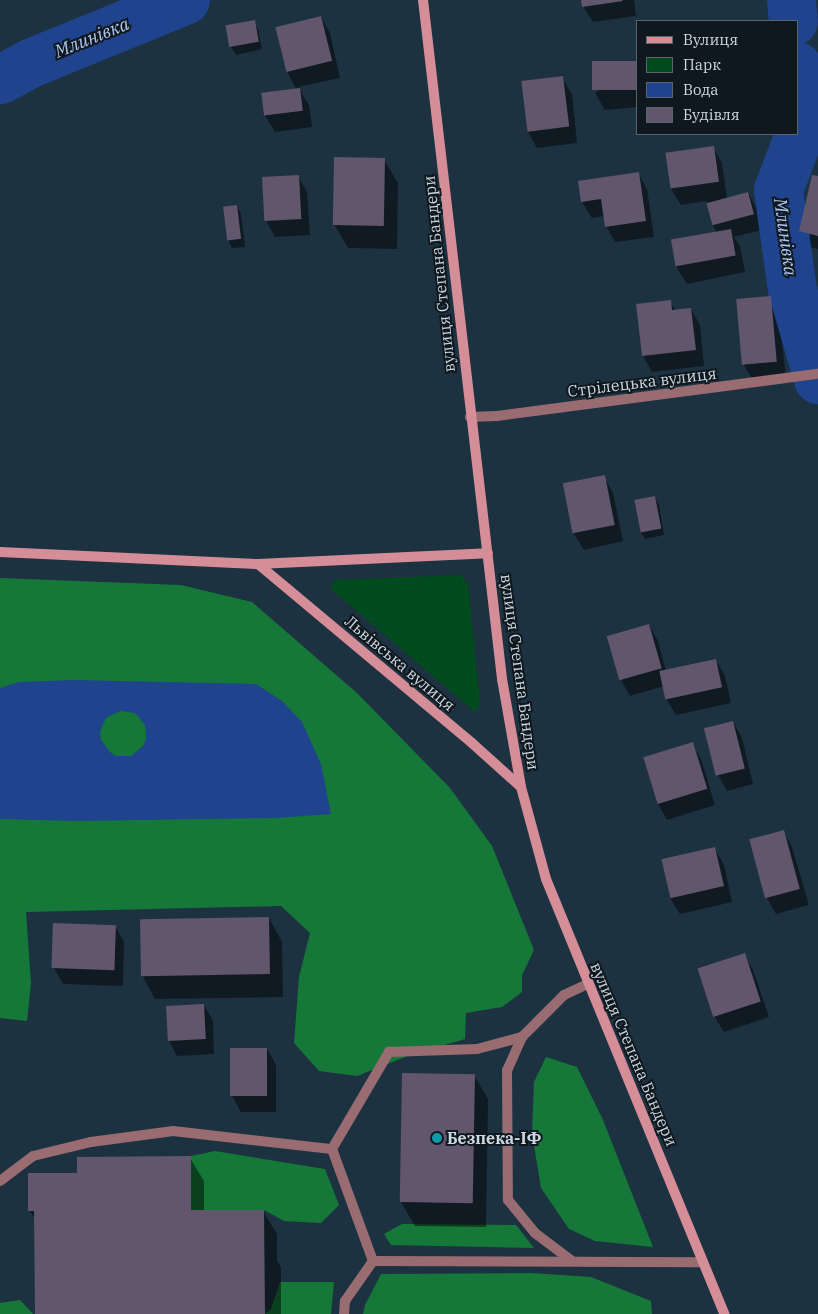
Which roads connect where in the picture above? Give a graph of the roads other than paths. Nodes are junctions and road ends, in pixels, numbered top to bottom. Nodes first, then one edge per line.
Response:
1 (423, 0) edge
2 (818, 374) edge
3 (470, 417) junction
4 (0, 552) edge
5 (488, 553) junction
6 (258, 564) junction
7 (521, 787) junction
8 (588, 984) junction
9 (522, 1037) junction
10 (332, 1149) junction
11 (0, 1181) edge
12 (373, 1261) junction
13 (572, 1261) junction
14 (703, 1262) junction
15 (344, 1314) edge
16 (724, 1314) edge

1 - 3 main road, вулиця Степана Бандери
2 - 3 street, Стрілецька вулиця
3 - 5 main road, вулиця Степана Бандери
4 - 6 main road
5 - 6 main road
5 - 7 main road, вулиця Степана Бандери
6 - 7 main road, Львівська вулиця
7 - 8 main road, вулиця Степана Бандери
8 - 9 street
8 - 14 main road, вулиця Степана Бандери
9 - 10 street
9 - 13 street
10 - 11 street
10 - 12 street
12 - 13 street
12 - 15 street
13 - 14 street
14 - 16 main road, вулиця Степана Бандери

